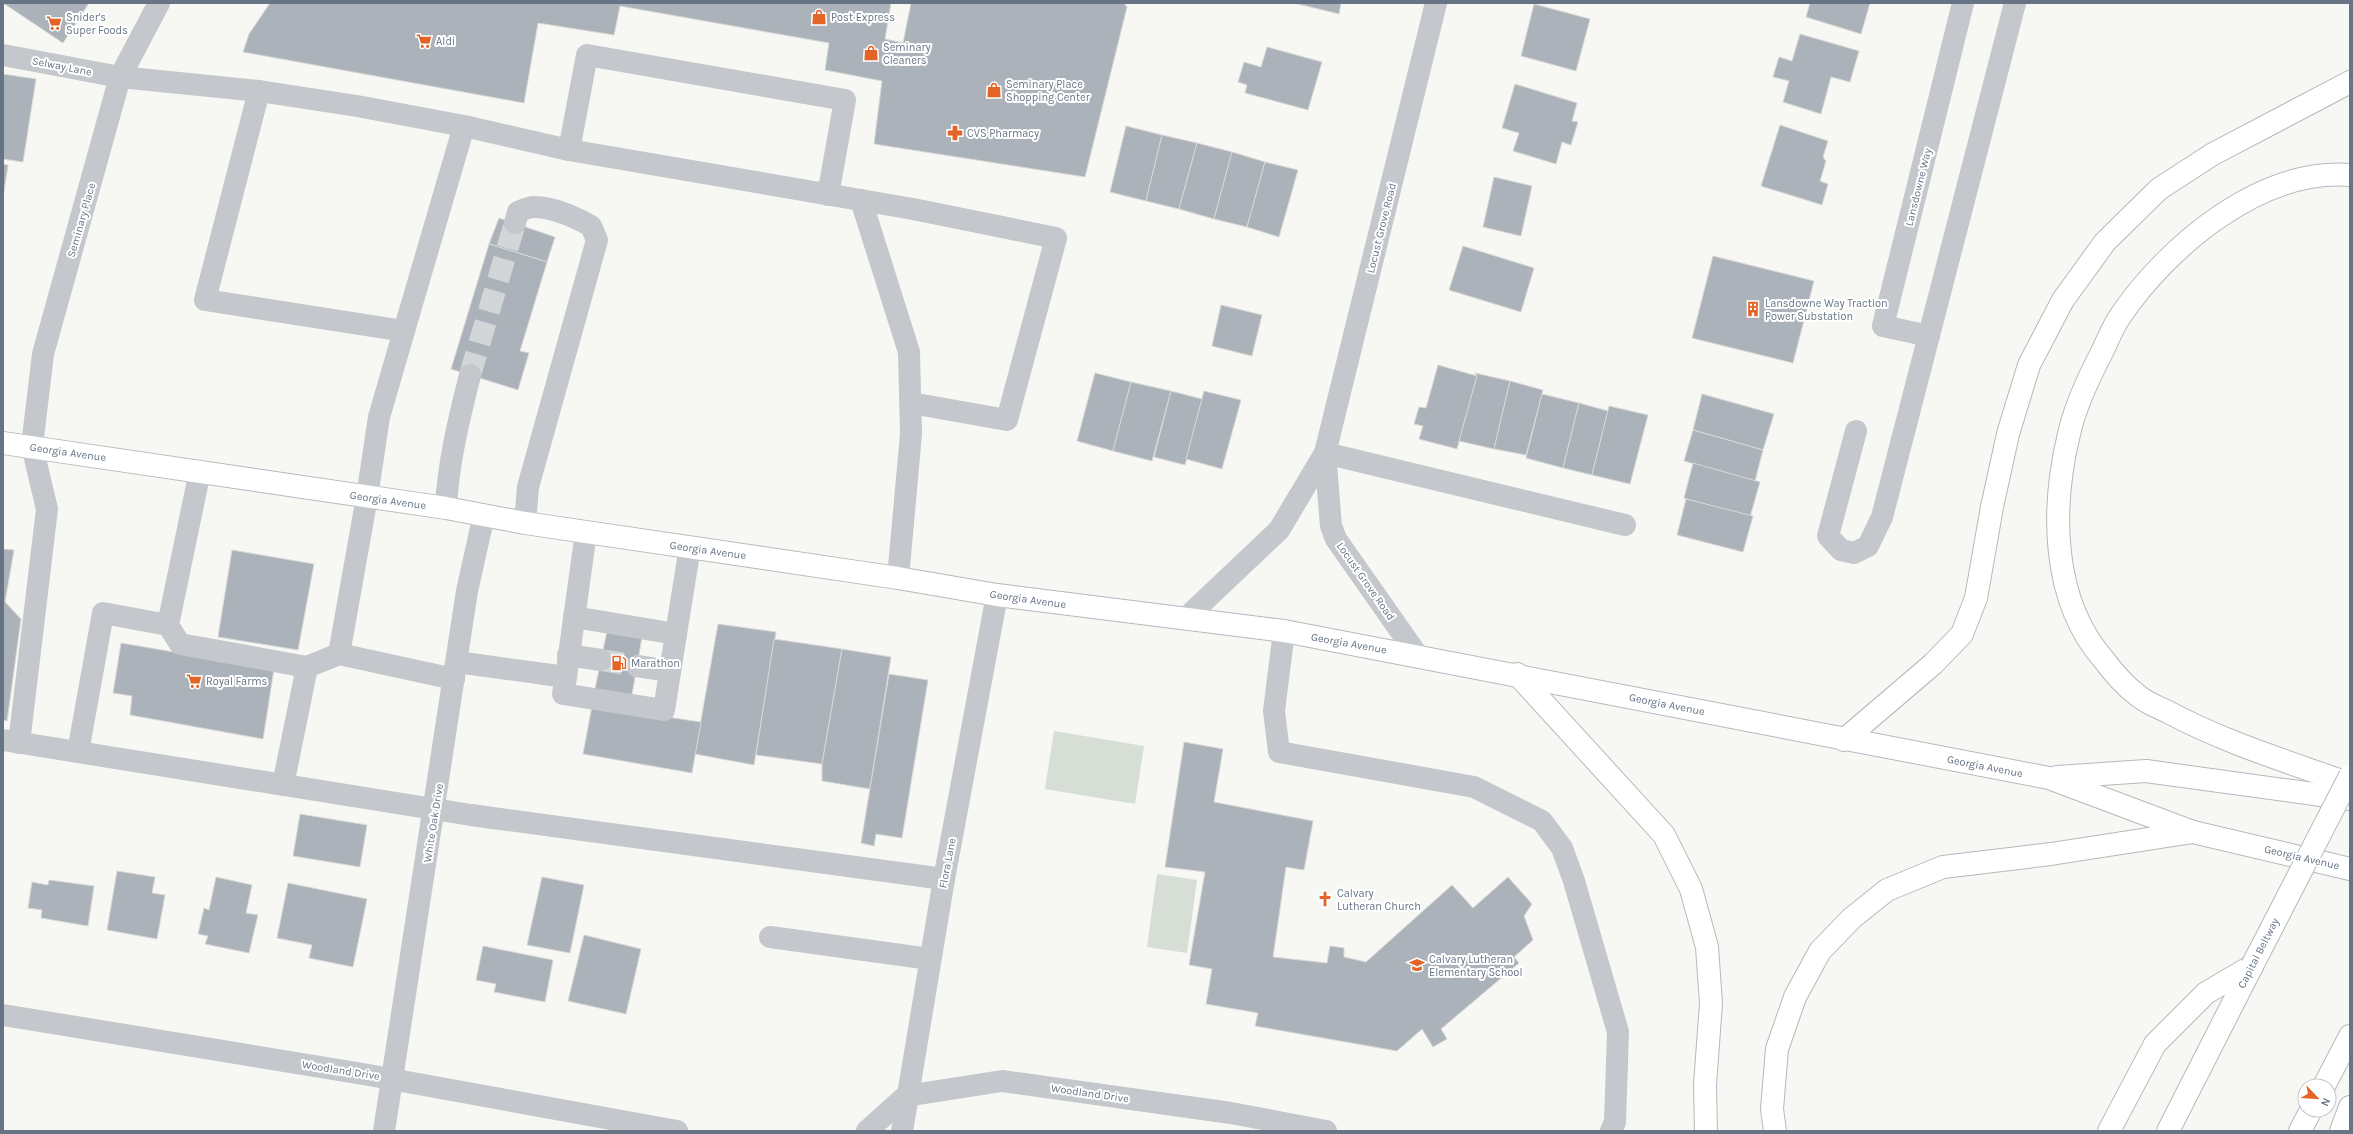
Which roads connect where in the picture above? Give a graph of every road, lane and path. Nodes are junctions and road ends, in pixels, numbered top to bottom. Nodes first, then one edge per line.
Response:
1 (159, 3) edge
2 (1436, 3) edge
3 (1964, 3) edge
4 (2015, 3) edge
5 (3, 55) edge
6 (120, 77) junction
7 (2350, 82) edge
8 (259, 91) junction
9 (464, 126) junction
10 (569, 150) junction
11 (2350, 175) edge
12 (828, 195) junction
13 (860, 200) junction
14 (515, 223) tunnel mouth
15 (404, 331) junction
16 (1929, 336) junction
17 (470, 375) tunnel mouth
18 (911, 403) junction
19 (1856, 431) dead end
20 (3, 443) edge
21 (32, 446) junction
22 (1325, 453) junction
23 (200, 471) junction
24 (367, 497) junction
25 (446, 508) junction
26 (484, 515) junction
27 (525, 523) junction
28 (1625, 525) dead end
29 (586, 532) junction
30 (690, 547) junction
31 (898, 578) junction
32 (998, 595) junction
33 (574, 618) junction
34 (1185, 619) junction
35 (168, 625) junction
36 (1284, 631) junction
37 (676, 634) junction
38 (339, 654) junction
39 (1418, 656) junction
40 (601, 660) tunnel mouth
41 (567, 666) junction
42 (637, 666) tunnel mouth
43 (307, 667) junction
44 (455, 670) junction
45 (670, 671) junction
46 (1517, 674) junction
47 (1844, 740) junction
48 (11, 742) edge
49 (78, 752) junction
50 (2350, 776) edge
51 (2049, 778) junction
52 (2350, 784) edge
53 (283, 785) junction
54 (2350, 799) edge
55 (435, 808) junction
56 (2193, 832) junction
57 (2350, 869) edge
58 (944, 879) junction
59 (770, 937) dead end
60 (930, 959) junction
61 (2252, 966) junction
62 (3, 1015) edge
63 (2350, 1036) edge
64 (2328, 1078) edge
65 (393, 1079) junction
66 (906, 1096) junction
67 (2350, 1107) edge
68 (2307, 1118) edge
69 (384, 1131) edge
70 (677, 1131) edge
71 (867, 1131) edge
72 (902, 1131) edge
73 (1326, 1131) edge
74 (1611, 1131) edge
75 (1706, 1131) edge
76 (1775, 1131) edge
77 (2109, 1131) edge
78 (2168, 1131) edge
79 (2300, 1131) edge
80 (2341, 1131) edge

1 - 6 street, Seminary Place
2 - 22 street, Locust Grove Road
3 - 16 street, Lansdowne Way
4 - 16 street
5 - 6 street, Selway Lane
6 - 8 street, Selway Lane
6 - 21 street, Seminary Place
7 - 47 main road
8 - 9 street, Selway Lane
8 - 15 street
9 - 10 street, Selway Lane
9 - 15 street
10 - 12 street, Selway Lane
10 - 12 street
11 - 52 main road
12 - 13 street, Selway Lane
13 - 18 street
13 - 18 street, Selway Lane
14 - 27 street
15 - 24 street
16 - 19 street
17 - 25 street
18 - 31 street
20 - 21 main road, Georgia Avenue
21 - 23 main road, Georgia Avenue
21 - 48 street
22 - 28 street
22 - 34 street, Locust Grove Road
22 - 39 street, Locust Grove Road
23 - 24 main road, Georgia Avenue
23 - 35 street
24 - 25 main road, Georgia Avenue
24 - 38 street
25 - 26 main road, Georgia Avenue
26 - 27 main road, Georgia Avenue
26 - 44 street, White Oak Drive
27 - 29 main road, Georgia Avenue
29 - 30 main road, Georgia Avenue
29 - 33 street
30 - 31 main road, Georgia Avenue
30 - 37 street
31 - 32 main road, Georgia Avenue
32 - 34 main road, Georgia Avenue
32 - 58 street, Flora Lane
33 - 37 street
33 - 41 street
34 - 36 main road, Georgia Avenue
35 - 43 street
35 - 49 street
36 - 39 main road, Georgia Avenue
36 - 74 street
37 - 45 street
38 - 43 street
38 - 44 street
39 - 46 main road, Georgia Avenue
40 - 41 street
41 - 44 street
41 - 45 street
42 - 45 street
43 - 53 street
44 - 55 street, White Oak Drive
46 - 47 main road, Georgia Avenue
46 - 75 main road
47 - 51 main road, Georgia Avenue
48 - 49 street
49 - 53 street
50 - 61 main road, Capital Beltway, bridge
51 - 54 main road, Georgia Avenue
51 - 56 main road, Georgia Avenue
53 - 55 street
55 - 58 street
55 - 65 street, White Oak Drive
56 - 57 main road, Georgia Avenue
56 - 76 main road
58 - 60 street, Flora Lane
59 - 60 street
60 - 66 street, Flora Lane
61 - 77 main road
61 - 78 main road, Capital Beltway
62 - 65 street, Woodland Drive
63 - 64 main road
65 - 69 street, White Oak Drive
65 - 70 street, Woodland Drive
66 - 71 street
66 - 72 street, Flora Lane
66 - 73 street, Woodland Drive
67 - 80 main road
68 - 79 main road

